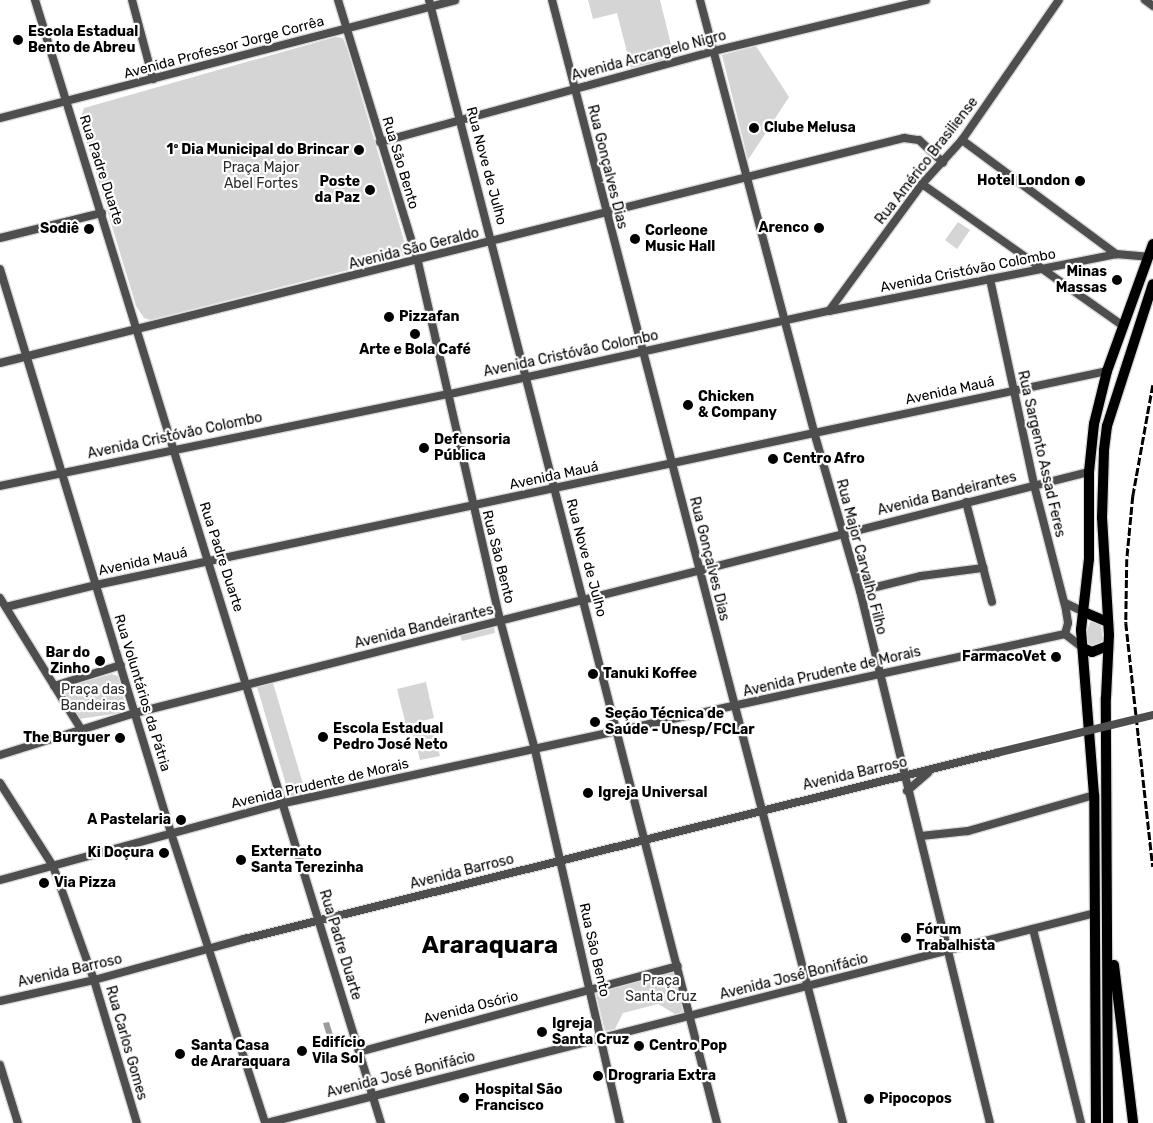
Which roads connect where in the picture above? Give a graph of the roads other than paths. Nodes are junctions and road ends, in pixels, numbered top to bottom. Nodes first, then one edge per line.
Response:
1 (35, 0) edge
2 (132, 0) edge
3 (338, 0) edge
4 (454, 0) edge
5 (552, 0) edge
6 (700, 0) edge
7 (926, 0) edge
8 (1059, 0) edge
9 (1145, 0) edge
10 (430, 3) edge
11 (1153, 6) edge
12 (347, 29) junction
13 (714, 51) junction
14 (153, 79) junction
15 (575, 90) junction
16 (66, 102) junction
17 (0, 118) edge
18 (461, 120) junction
19 (962, 140) junction
20 (380, 142) junction
21 (943, 162) junction
22 (747, 178) junction
23 (922, 184) junction
24 (102, 213) junction
25 (606, 213) junction
26 (0, 238) edge
27 (493, 242) junction
28 (1153, 244) edge
29 (1116, 254) junction
30 (1148, 257) junction
31 (418, 262) junction
32 (0, 269) edge
33 (1043, 269) junction
34 (990, 279) junction
35 (1153, 284) edge
36 (829, 311) junction
37 (784, 320) junction
38 (1122, 325) junction
39 (137, 330) junction
40 (642, 352) junction
41 (25, 357) junction
42 (0, 363) edge
43 (1108, 371) junction
44 (527, 376) junction
45 (1012, 390) junction
46 (450, 394) junction
47 (814, 432) junction
48 (173, 450) junction
49 (671, 464) junction
50 (1089, 472) junction
51 (61, 473) junction
52 (1034, 485) junction
53 (0, 486) edge
54 (554, 489) junction
55 (966, 502) junction
56 (472, 506) junction
57 (843, 534) junction
58 (210, 561) junction
59 (983, 568) junction
60 (699, 570) junction
61 (96, 585) junction
62 (860, 591) junction
63 (0, 598) edge
64 (584, 599) junction
65 (992, 602) dead end
66 (1064, 603) junction
67 (6, 607) junction
68 (1084, 612) junction
69 (500, 620) junction
70 (1108, 622) junction
71 (1065, 634) junction
72 (1108, 646) junction
73 (1083, 648) junction
74 (121, 665) junction
75 (879, 674) junction
76 (248, 685) junction
77 (54, 686) junction
78 (734, 707) junction
79 (135, 713) junction
80 (1153, 715) edge
81 (82, 731) junction
82 (618, 733) junction
83 (535, 750) junction
84 (0, 755) edge
85 (931, 770) junction
86 (903, 775) junction
87 (0, 782) edge
88 (907, 791) junction
89 (1094, 795) junction
90 (284, 803) junction
91 (764, 809) junction
92 (171, 833) junction
93 (921, 836) junction
94 (645, 839) junction
95 (561, 860) junction
96 (53, 866) junction
97 (0, 880) edge
98 (1095, 914) junction
99 (320, 921) junction
100 (1033, 929) junction
101 (1109, 930) junction
102 (210, 950) junction
103 (949, 952) junction
104 (678, 966) junction
105 (94, 980) junction
106 (808, 987) junction
107 (590, 991) junction
108 (0, 1001) edge
109 (690, 1015) junction
110 (602, 1038) junction
111 (359, 1052) junction
112 (0, 1065) edge
113 (372, 1096) junction
114 (1097, 1109) junction
115 (18, 1123) edge
116 (137, 1123) edge
117 (266, 1123) edge
118 (380, 1123) edge
119 (620, 1123) edge
120 (717, 1123) edge
121 (843, 1123) edge
122 (990, 1123) edge
123 (1081, 1123) edge
124 (1096, 1123) edge
125 (1108, 1123) edge
126 (1133, 1123) edge

1 - 16 street, Rua Padre Duarte
2 - 14 street
3 - 12 street, Rua São Bento
4 - 10 street, Avenida Professor Jorge Corrêa
5 - 15 street, Rua Gonçalves Dias
6 - 13 street, Rua Major Carvalho Filho
7 - 13 street, Avenida Arcangelo Nigro
8 - 19 street, Rua Américo Brasiliense
9 - 11 street
10 - 12 street, Avenida Professor Jorge Corrêa
10 - 18 street, Rua Nove de Julho
12 - 14 street, Avenida Professor Jorge Corrêa
12 - 20 street, Rua São Bento
13 - 15 street, Avenida Arcangelo Nigro
13 - 22 street, Rua Major Carvalho Filho
14 - 16 street, Avenida Professor Jorge Corrêa
15 - 18 street, Avenida Arcangelo Nigro
15 - 25 street, Rua Gonçalves Dias
16 - 17 street, Avenida Professor Jorge Corrêa
16 - 24 street, Rua Padre Duarte
18 - 20 street, Avenida Arcangelo Nigro
18 - 27 street, Rua Nove de Julho
19 - 21 street, Rua Américo Brasiliense
19 - 29 street
20 - 31 street, Rua São Bento
21 - 22 street, Avenida São Geraldo
21 - 23 street, Rua Américo Brasiliense
22 - 25 street, Avenida São Geraldo
22 - 37 street, Rua Major Carvalho Filho
23 - 33 street
23 - 36 street, Rua Américo Brasiliense
24 - 26 street
24 - 39 street, Rua Padre Duarte
25 - 27 street, Avenida São Geraldo
25 - 40 street, Rua Gonçalves Dias
27 - 31 street, Avenida São Geraldo
27 - 44 street, Rua Nove de Julho
28 - 30 main road
29 - 30 street, Avenida Cristóvão Colombo
29 - 33 street, Avenida Cristóvão Colombo
30 - 38 main road
31 - 39 street, Avenida São Geraldo
31 - 46 street, Rua São Bento
32 - 41 street, Rua Voluntários da Pátria
33 - 34 street, Avenida Cristóvão Colombo
33 - 38 street
34 - 36 street, Avenida Cristóvão Colombo
34 - 45 street, Rua Sargento Assad Feres
35 - 70 main road
36 - 37 street, Avenida Cristóvão Colombo
37 - 40 street, Avenida Cristóvão Colombo
37 - 47 street, Rua Major Carvalho Filho
38 - 43 main road
39 - 41 street, Avenida São Geraldo
39 - 48 street, Rua Padre Duarte
40 - 44 street, Avenida Cristóvão Colombo
40 - 49 street, Rua Gonçalves Dias
41 - 42 street, Avenida São Geraldo
41 - 51 street, Rua Voluntários da Pátria
43 - 45 street, Avenida Mauá
43 - 50 main road
44 - 46 street, Avenida Cristóvão Colombo
44 - 54 street, Rua Nove de Julho
45 - 47 street, Avenida Mauá
45 - 52 street, Rua Sargento Assad Feres
46 - 48 street, Avenida Cristóvão Colombo
46 - 56 street, Rua São Bento
47 - 49 street, Avenida Mauá
47 - 57 street, Rua Major Carvalho Filho
48 - 51 street, Avenida Cristóvão Colombo
48 - 58 street, Rua Padre Duarte
49 - 54 street, Avenida Mauá
49 - 60 street, Rua Gonçalves Dias
50 - 52 street, Avenida Bandeirantes
50 - 68 main road
51 - 53 street, Avenida Cristóvão Colombo
51 - 61 street, Rua Voluntários da Pátria
52 - 55 street, Avenida Bandeirantes
52 - 66 street, Rua Sargento Assad Feres
54 - 56 street, Avenida Mauá
54 - 64 street, Rua Nove de Julho
55 - 57 street, Avenida Bandeirantes
55 - 59 street
56 - 58 street, Avenida Mauá
56 - 69 street, Rua São Bento
57 - 60 street, Avenida Bandeirantes
57 - 62 street, Rua Major Carvalho Filho
58 - 61 street, Avenida Mauá
58 - 76 street, Rua Padre Duarte
59 - 62 street
59 - 65 street
60 - 64 street, Avenida Bandeirantes
60 - 78 street, Rua Gonçalves Dias
61 - 67 street, Avenida Mauá
61 - 74 street, Rua Voluntários da Pátria
62 - 75 street, Rua Major Carvalho Filho
63 - 67 street
64 - 69 street, Avenida Bandeirantes
64 - 82 street, Rua Nove de Julho
66 - 68 street
66 - 71 street, Rua Sargento Assad Feres
67 - 77 street
68 - 70 main road
68 - 73 main road
69 - 76 street, Avenida Bandeirantes
69 - 83 street, Rua São Bento
70 - 72 main road
71 - 73 street
71 - 75 street, Avenida Prudente de Morais
72 - 73 main road
72 - 101 main road
73 - 89 main road
74 - 77 street
74 - 79 street, Rua Voluntários da Pátria
75 - 78 street, Avenida Prudente de Morais
75 - 86 street, Rua Major Carvalho Filho
76 - 79 street, Avenida Bandeirantes
76 - 90 street, Rua Padre Duarte
77 - 81 street
78 - 82 street, Avenida Prudente de Morais
78 - 91 street, Rua Gonçalves Dias
79 - 81 street, Avenida Bandeirantes
79 - 92 street, Rua Voluntários da Pátria
80 - 85 street, Avenida Barroso, bridge
81 - 84 street, Avenida Bandeirantes
82 - 83 street, Avenida Prudente de Morais
82 - 94 street, Rua Nove de Julho
83 - 90 street, Avenida Prudente de Morais
83 - 95 street, Rua São Bento
85 - 86 street, Avenida Barroso
85 - 88 street, Avenida Barroso
86 - 88 street, Rua Major Carvalho Filho
86 - 91 street, Avenida Barroso
87 - 96 street, Rua Carlos Gomes
88 - 93 street, Rua Major Carvalho Filho
89 - 93 street
89 - 98 main road
90 - 92 street, Avenida Prudente de Morais
90 - 99 street, Rua Padre Duarte
91 - 94 street, Avenida Barroso
91 - 106 street, Rua Gonçalves Dias
92 - 96 street, Avenida Prudente de Morais
92 - 102 street, Rua Voluntários da Pátria
93 - 103 street, Rua Major Carvalho Filho
94 - 95 street, Avenida Barroso
94 - 104 street, Rua Nove de Julho
95 - 99 street, Avenida Barroso
95 - 107 street, Rua São Bento
96 - 97 street, Avenida Prudente de Morais
96 - 105 street, Rua Carlos Gomes
98 - 100 street, Avenida José Bonifácio
98 - 114 main road
99 - 102 street, Avenida Barroso
99 - 111 street, Rua Padre Duarte
100 - 103 street, Avenida José Bonifácio
100 - 123 street
101 - 125 main road
101 - 126 main road
102 - 105 street, Avenida Barroso
102 - 117 street, Rua Voluntários da Pátria
103 - 106 street, Avenida José Bonifácio
103 - 122 street, Rua Major Carvalho Filho
104 - 107 street, Avenida Osório
104 - 109 street, Rua Nove de Julho
105 - 108 street, Avenida Barroso
105 - 116 street, Rua Carlos Gomes
106 - 109 street, Avenida José Bonifácio
106 - 121 street, Rua Gonçalves Dias
107 - 110 street, Rua São Bento
107 - 111 street, Avenida Osório
109 - 110 street, Avenida José Bonifácio
109 - 120 street, Rua Nove de Julho
110 - 113 street, Avenida José Bonifácio
110 - 119 street, Rua São Bento
111 - 113 street, Rua Padre Duarte
112 - 115 street
113 - 117 street, Avenida José Bonifácio
113 - 118 street, Rua Padre Duarte
114 - 123 street
114 - 124 main road

